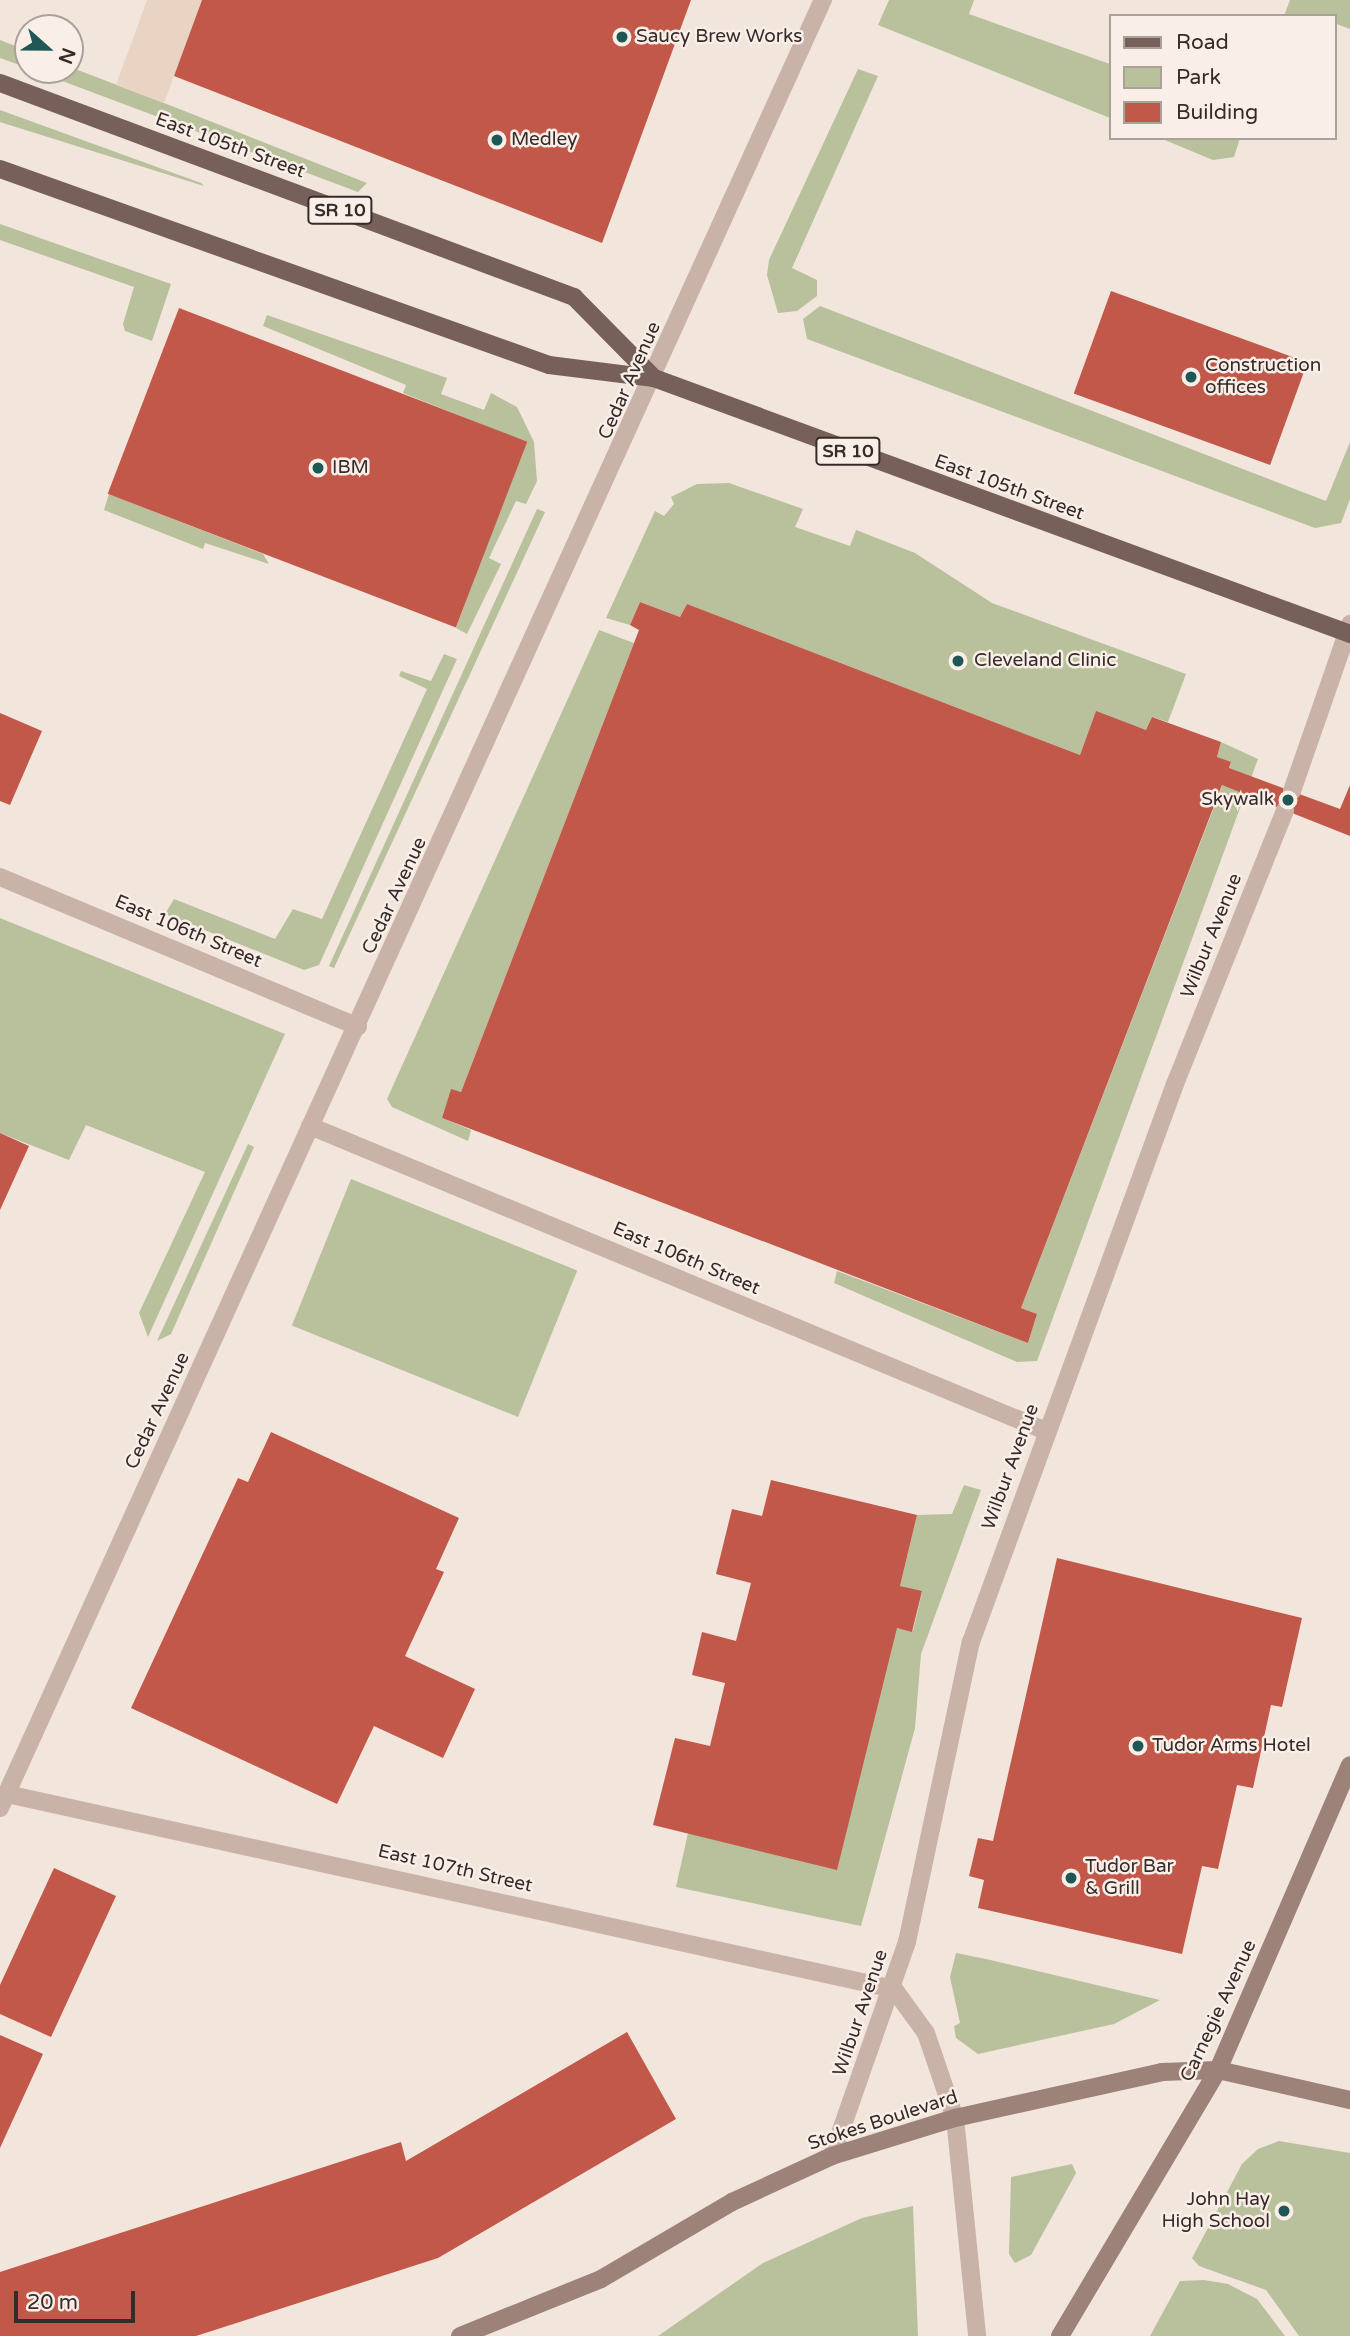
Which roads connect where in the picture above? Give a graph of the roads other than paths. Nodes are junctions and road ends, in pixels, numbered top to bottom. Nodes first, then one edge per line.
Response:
1 (823, 0) edge
2 (0, 83) edge
3 (0, 169) edge
4 (654, 378) junction
5 (1349, 630) edge
6 (1292, 791) dead end
7 (1285, 810) dead end
8 (0, 877) edge
9 (358, 1027) junction
10 (310, 1126) junction
11 (1046, 1432) junction
12 (1350, 1765) edge
13 (3, 1801) edge
14 (894, 1989) junction
15 (1218, 2070) junction
16 (1350, 2100) edge
17 (956, 2118) junction
18 (832, 2156) junction
19 (460, 2336) edge
20 (976, 2336) edge
21 (1060, 2336) edge

1 - 4 street, Cedar Avenue
2 - 4 main road, East 105th Street / SR 10
3 - 4 main road, East 105th Street / SR 10
4 - 5 main road, East 105th Street / SR 10
4 - 9 street, Cedar Avenue
5 - 6 street
7 - 11 street, Wilbur Avenue
8 - 9 street, East 106th Street
9 - 10 street, Cedar Avenue
10 - 11 street, East 106th Street
10 - 13 street, Cedar Avenue
11 - 14 street, Wilbur Avenue
12 - 15 main road, Carnegie Avenue
13 - 14 street, East 107th Street
14 - 17 street
14 - 18 street, Wilbur Avenue
15 - 16 main road, Stokes Boulevard
15 - 17 main road, Stokes Boulevard
15 - 21 main road, Carnegie Avenue
17 - 18 main road, Stokes Boulevard
17 - 20 street
18 - 19 main road, Stokes Boulevard

